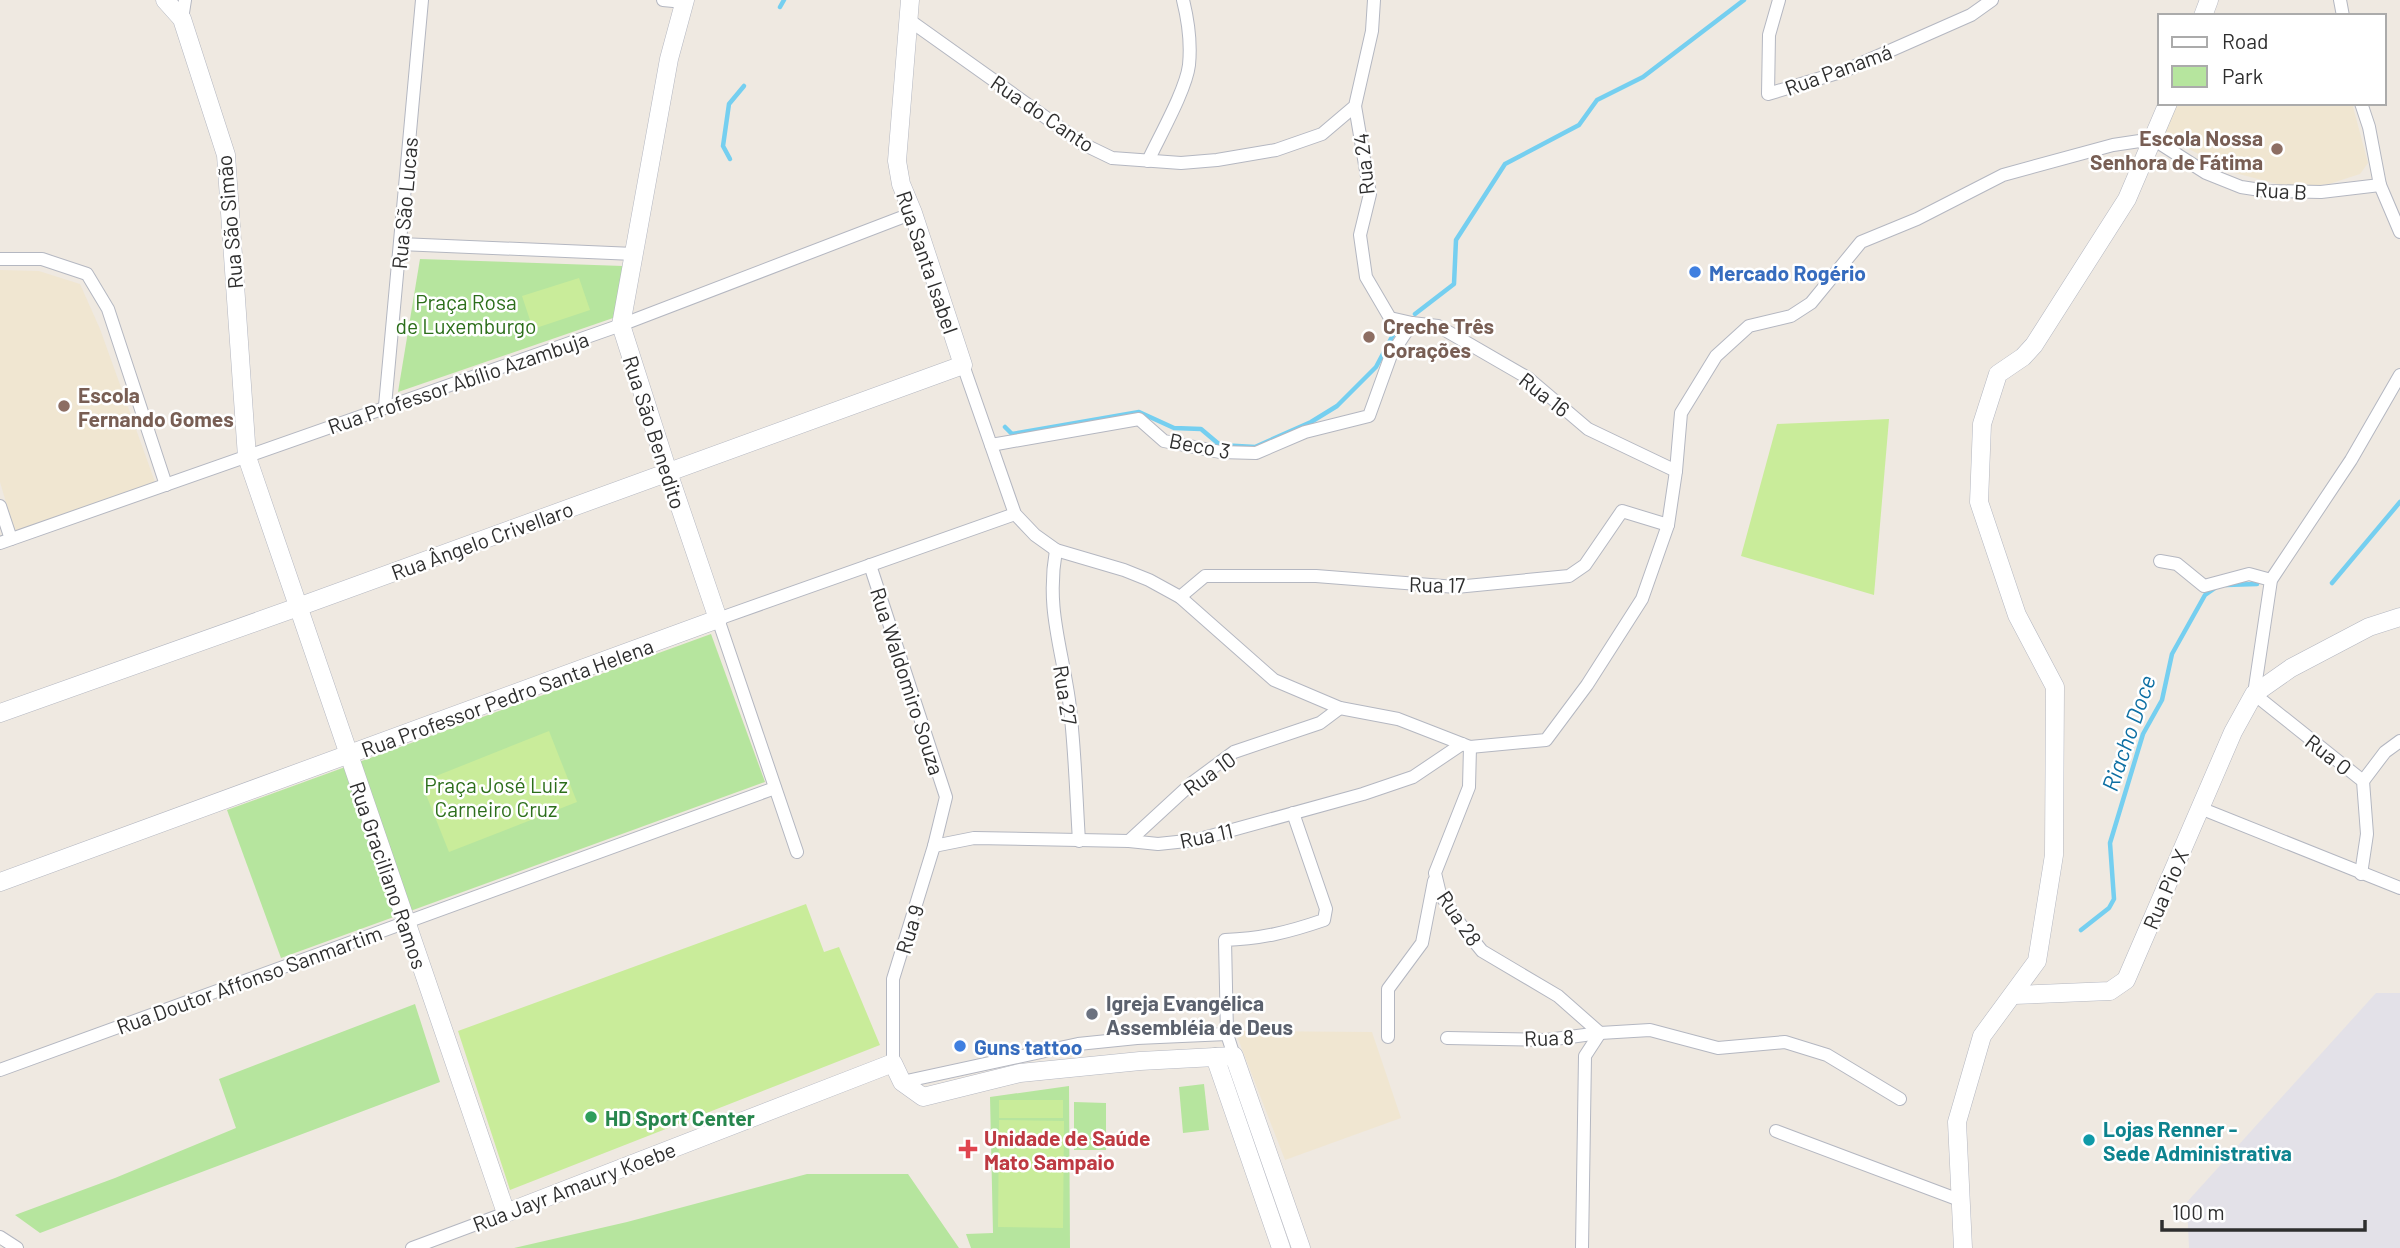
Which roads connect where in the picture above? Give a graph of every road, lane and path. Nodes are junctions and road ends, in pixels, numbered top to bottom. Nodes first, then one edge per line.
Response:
1 (164, 0) edge
2 (185, 0) edge
3 (422, 0) edge
4 (663, 0) edge
5 (910, 0) edge
6 (1183, 0) edge
7 (1374, 0) edge
8 (1779, 0) edge
9 (1992, 0) edge
10 (684, 1) edge
11 (182, 19) junction
12 (909, 20) junction
13 (2167, 105) edge
14 (2362, 105) edge
15 (1355, 106) junction
16 (2153, 139) junction
17 (1147, 161) junction
18 (2380, 185) junction
19 (913, 213) junction
20 (2400, 232) edge
21 (400, 244) junction
22 (634, 254) junction
23 (0, 259) edge
24 (1412, 323) junction
25 (621, 325) junction
26 (963, 365) junction
27 (2400, 375) edge
28 (385, 406) junction
29 (991, 445) junction
30 (247, 457) junction
31 (1676, 471) junction
32 (668, 472) junction
33 (166, 485) junction
34 (0, 506) edge
35 (1015, 514) junction
36 (1668, 525) junction
37 (5, 541) edge
38 (1056, 550) junction
39 (2160, 561) dead end
40 (870, 565) junction
41 (2271, 580) junction
42 (1180, 597) junction
43 (298, 607) junction
44 (2400, 617) edge
45 (718, 619) junction
46 (2254, 694) junction
47 (1340, 708) junction
48 (0, 713) edge
49 (2400, 741) edge
50 (1466, 745) junction
51 (348, 755) junction
52 (2363, 781) junction
53 (775, 788) junction
54 (946, 797) joint
55 (2200, 808) junction
56 (1293, 813) junction
57 (1079, 841) junction
58 (1129, 841) junction
59 (934, 846) junction
60 (797, 852) dead end
61 (1435, 873) junction
62 (2361, 874) junction
63 (0, 883) edge
64 (2400, 888) edge
65 (405, 922) junction
66 (2014, 995) junction
67 (1600, 1033) junction
68 (1227, 1034) junction
69 (1388, 1037) dead end
70 (1447, 1038) dead end
71 (1234, 1056) junction
72 (1215, 1057) junction
73 (893, 1063) junction
74 (0, 1070) edge
75 (902, 1082) junction
76 (1900, 1099) dead end
77 (1776, 1131) dead end
78 (1962, 1201) junction
79 (506, 1213) junction
80 (0, 1237) edge
81 (17, 1248) edge
82 (412, 1248) edge
83 (1281, 1248) edge
84 (1301, 1248) edge
85 (1582, 1248) edge
86 (1963, 1248) edge

1 - 11 street, Rua São Simão
2 - 11 street
3 - 21 street, Rua São Lucas
4 - 10 street
5 - 12 street, Rua Santa Isabel
6 - 17 street
7 - 15 street
8 - 9 street, Rua Panamá
10 - 22 street, Rua São Benedito
11 - 30 street, Rua São Simão
12 - 17 street, Rua do Canto
12 - 19 street, Rua Santa Isabel
13 - 16 street
14 - 18 street
15 - 17 street, Rua do Canto
15 - 24 street, Rua 24
16 - 18 street, Rua B
16 - 31 street
16 - 66 street
18 - 20 street
19 - 25 street, Rua Professor Abílio Azambuja
19 - 26 street, Rua Santa Isabel
21 - 22 street
21 - 28 street, Rua São Lucas
22 - 25 street, Rua São Benedito
23 - 33 street
24 - 29 street, Beco 3
24 - 31 street, Rua 16
25 - 28 street, Rua Professor Abílio Azambuja
25 - 32 street, Rua São Benedito
26 - 29 street, Rua Santa Isabel
26 - 32 street, Rua Ângelo Crivellaro
27 - 41 street, Rua Pio X
28 - 30 street, Rua Professor Abílio Azambuja
29 - 35 street, Rua Santa Isabel
30 - 33 street, Rua Professor Abílio Azambuja
30 - 43 street, Rua Graciliano Ramos
31 - 36 street
32 - 43 street, Rua Ângelo Crivellaro
32 - 45 street, Rua São Benedito
33 - 37 street, Rua Professor Abílio Azambuja
34 - 37 street
35 - 38 street
35 - 40 street, Rua Professor Pedro Santa Helena
36 - 42 street, Rua 17
36 - 50 street
38 - 42 street
38 - 57 street, Rua 27
39 - 41 street
40 - 45 street, Rua Professor Pedro Santa Helena
40 - 54 street, Rua Waldomiro Souza
41 - 46 street, Rua Pio X
42 - 47 street
43 - 48 street, Rua Ângelo Crivellaro
43 - 51 street, Rua Graciliano Ramos
44 - 46 street, Rua Pio X
45 - 51 street, Rua Professor Pedro Santa Helena
45 - 53 street, Rua São Benedito
46 - 52 street, Rua O
46 - 55 street, Rua Pio X
47 - 50 street
47 - 58 street, Rua 10
49 - 52 street
50 - 56 street, Rua 11
50 - 61 street, Rua 28
51 - 63 street, Rua Professor Pedro Santa Helena
51 - 65 street, Rua Graciliano Ramos
52 - 62 street, Rua O
53 - 60 street, Rua São Benedito
53 - 65 street, Rua Doutor Affonso Sanmartim
54 - 59 street, Rua 9
55 - 62 street
55 - 66 street, Rua Pio X
56 - 58 street, Rua 11
56 - 68 street
57 - 58 street, Rua 11
57 - 59 street, Rua 11
59 - 73 street, Rua 9
61 - 67 street, Rua 28
61 - 69 street
62 - 64 street
65 - 74 street, Rua Doutor Affonso Sanmartim
65 - 79 street, Rua Graciliano Ramos
66 - 78 street
67 - 70 street, Rua 8
67 - 76 street, Rua 8
67 - 85 street
68 - 71 street
68 - 75 street
71 - 72 street
71 - 84 street
72 - 75 street
72 - 83 street
73 - 75 street
73 - 79 street, Rua Jayr Amaury Koebe
77 - 78 street
78 - 86 street
79 - 82 street, Rua Jayr Amaury Koebe
80 - 81 street

